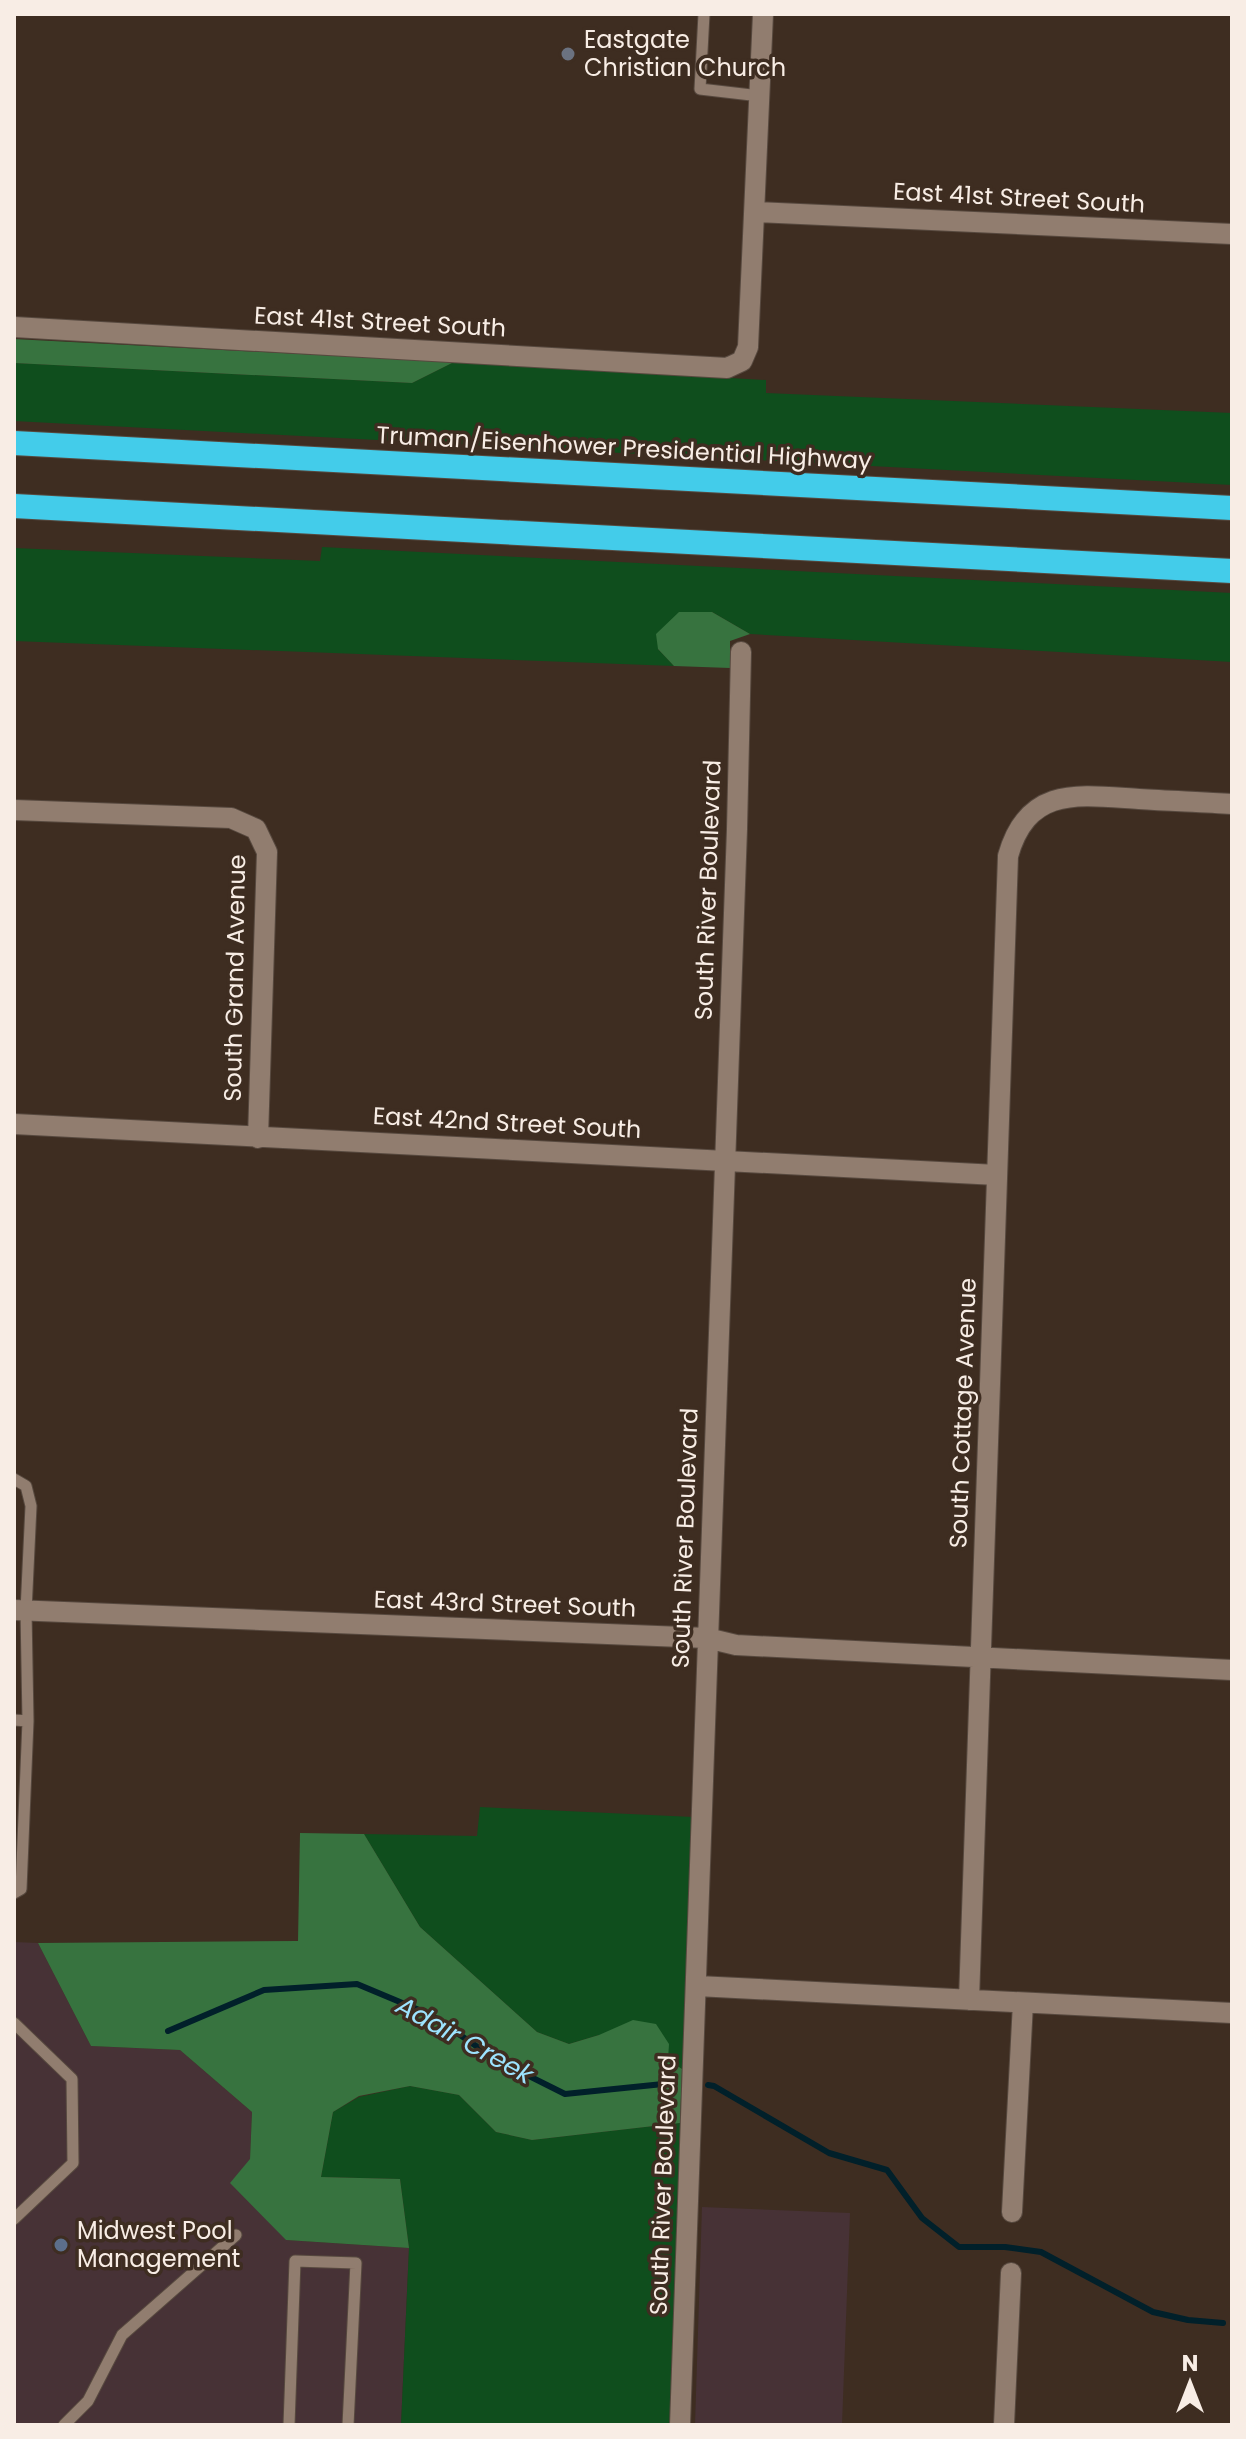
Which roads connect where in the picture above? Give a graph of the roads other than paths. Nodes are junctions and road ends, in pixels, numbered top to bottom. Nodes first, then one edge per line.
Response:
1 (704, 14) edge
2 (763, 14) edge
3 (760, 96) junction
4 (756, 212) junction
5 (1232, 234) edge
6 (14, 327) edge
7 (14, 443) edge
8 (14, 506) edge
9 (1232, 508) edge
10 (1232, 571) edge
11 (741, 652) dead end
12 (1232, 804) edge
13 (14, 810) edge
14 (14, 1124) edge
15 (258, 1138) junction
16 (725, 1160) junction
17 (997, 1175) junction
18 (14, 1479) edge
19 (20, 1611) edge
20 (707, 1638) junction
21 (980, 1658) junction
22 (1232, 1670) edge
23 (14, 1720) edge
24 (28, 1721) junction
25 (14, 1893) edge
26 (697, 1986) junction
27 (969, 2000) junction
28 (1023, 2003) junction
29 (1232, 2013) edge
30 (14, 2023) edge
31 (1012, 2212) dead end
32 (14, 2219) edge
33 (236, 2235) dead end
34 (1011, 2273) dead end
35 (64, 2425) edge
36 (289, 2425) edge
37 (348, 2425) edge
38 (680, 2425) edge
39 (1004, 2425) edge

1 - 3 lane
2 - 3 street
3 - 4 street
4 - 5 street, East 41st Street South
4 - 6 street, East 41st Street South
7 - 9 highway, Truman/Eisenhower Presidential Highway
8 - 10 highway
11 - 16 street, South River Boulevard
12 - 17 street, South Cottage Avenue
13 - 15 street, South Grand Avenue
14 - 15 street, East 42nd Street South
15 - 16 street, East 42nd Street South
16 - 17 street, East 42nd Street South
16 - 20 street, South River Boulevard
17 - 21 street, South Cottage Avenue
18 - 19 lane
19 - 20 street, East 43rd Street South
19 - 24 lane
20 - 21 street, East 43rd Street South
20 - 26 street, South River Boulevard
21 - 22 street, East 43rd Street South
21 - 27 street, South Cottage Avenue
23 - 24 lane
24 - 25 lane
26 - 27 street
26 - 38 street, South River Boulevard
27 - 28 street
28 - 29 street
28 - 31 street
30 - 32 lane
33 - 35 lane
34 - 39 street
36 - 37 lane

